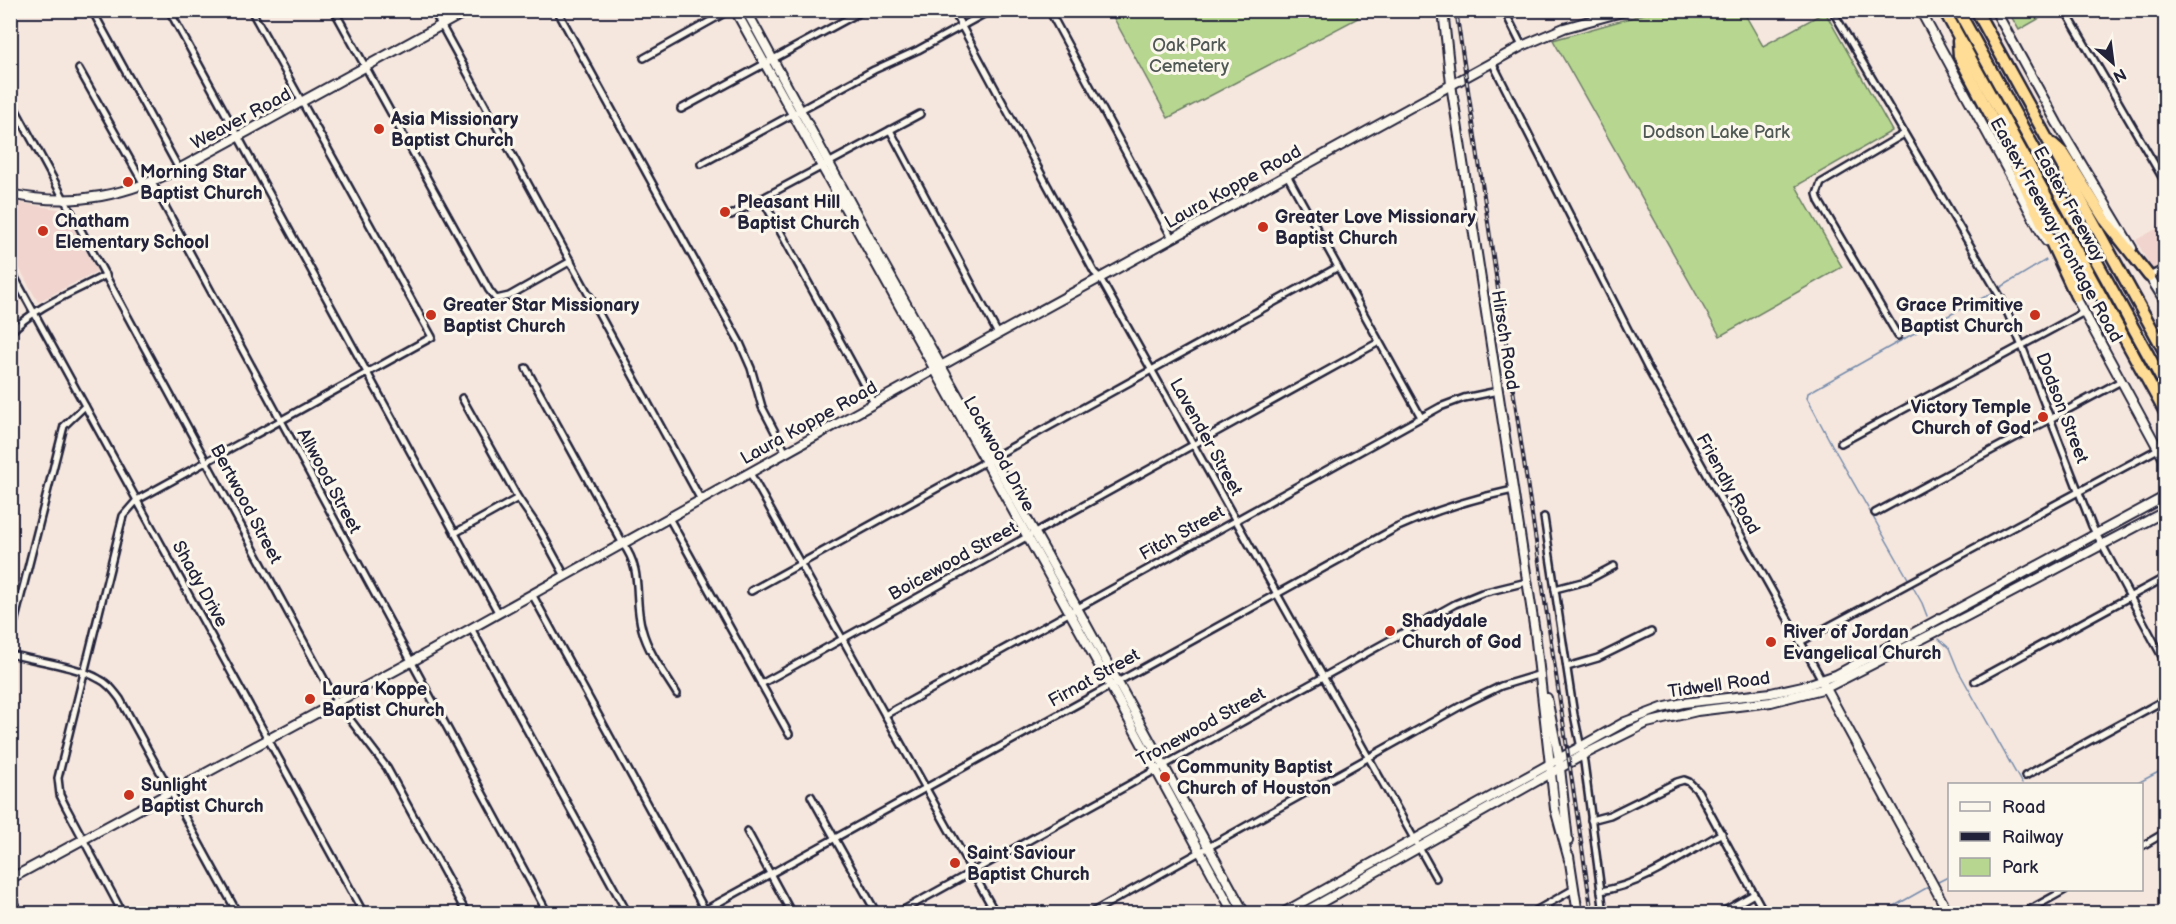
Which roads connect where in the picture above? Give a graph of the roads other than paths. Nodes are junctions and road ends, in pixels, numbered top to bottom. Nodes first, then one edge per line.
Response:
1 (92, 10) edge
2 (169, 10) edge
3 (251, 10) edge
4 (334, 10) edge
5 (434, 10) edge
6 (469, 10) edge
7 (557, 10) edge
8 (730, 10) edge
9 (735, 10) edge
10 (746, 10) edge
11 (864, 10) edge
12 (953, 10) edge
13 (991, 10) edge
14 (1049, 10) edge
15 (1443, 10) edge
16 (1504, 10) edge
17 (1629, 10) edge
18 (1832, 10) edge
19 (1920, 10) edge
20 (1944, 10) edge
21 (1958, 10) edge
22 (1976, 10) edge
23 (1995, 10) edge
24 (2065, 10) edge
25 (441, 26) junction
26 (962, 26) junction
27 (1957, 35) junction
28 (1522, 45) junction
29 (644, 58) dead end
30 (773, 59) junction
31 (1492, 62) junction
32 (764, 64) junction
33 (365, 68) junction
34 (79, 69) dead end
35 (1451, 84) junction
36 (11, 101) edge
37 (302, 103) junction
38 (681, 109) dead end
39 (801, 109) junction
40 (792, 114) junction
41 (920, 114) dead end
42 (890, 130) junction
43 (1904, 134) junction
44 (238, 138) junction
45 (2046, 138) junction
46 (830, 161) junction
47 (701, 164) dead end
48 (821, 165) junction
49 (179, 169) junction
50 (1287, 175) junction
51 (147, 183) junction
52 (2166, 184) edge
53 (10, 194) edge
54 (762, 198) junction
55 (66, 201) junction
56 (731, 215) dead end
57 (1172, 238) junction
58 (571, 261) junction
59 (1338, 267) junction
60 (2166, 268) edge
61 (10, 269) edge
62 (106, 275) junction
63 (2149, 276) junction
64 (1100, 278) junction
65 (2076, 296) junction
66 (2166, 303) edge
67 (2084, 312) junction
68 (34, 313) junction
69 (10, 333) edge
70 (998, 334) junction
71 (1898, 336) dead end
72 (1379, 342) junction
73 (2022, 346) junction
74 (2166, 354) edge
75 (526, 368) dead end
76 (939, 368) junction
77 (1151, 370) junction
78 (366, 373) junction
79 (2121, 381) junction
80 (2166, 385) edge
81 (1498, 391) junction
82 (462, 398) dead end
83 (874, 403) junction
84 (85, 406) junction
85 (2166, 414) edge
86 (1421, 417) junction
87 (2049, 418) junction
88 (279, 420) junction
89 (1841, 443) dead end
90 (1194, 445) junction
91 (2158, 449) junction
92 (786, 453) junction
93 (206, 460) junction
94 (990, 460) junction
95 (2166, 463) edge
96 (750, 473) junction
97 (1513, 490) junction
98 (2078, 491) junction
99 (2166, 496) edge
100 (518, 498) junction
101 (137, 500) junction
102 (701, 500) junction
103 (2166, 511) edge
104 (1875, 513) dead end
105 (1544, 517) dead end
106 (669, 518) junction
107 (1236, 521) junction
108 (455, 533) junction
109 (1031, 534) junction
110 (2096, 534) junction
111 (623, 544) junction
112 (2102, 544) junction
113 (801, 564) junction
114 (1614, 566) dead end
115 (2026, 570) junction
116 (565, 576) junction
117 (2166, 577) edge
118 (1527, 582) junction
119 (2032, 582) junction
120 (1555, 589) junction
121 (751, 591) dead end
122 (532, 594) junction
123 (1276, 595) junction
124 (2129, 597) junction
125 (1077, 608) junction
126 (498, 612) junction
127 (1069, 612) junction
128 (471, 628) junction
129 (1651, 632) dead end
130 (10, 639) edge
131 (843, 640) junction
132 (1800, 642) junction
133 (1899, 646) junction
134 (10, 654) edge
135 (411, 662) junction
136 (2166, 664) edge
137 (1567, 667) junction
138 (84, 672) junction
139 (1541, 674) junction
140 (1323, 676) junction
141 (1822, 680) junction
142 (1975, 681) dead end
143 (1114, 683) junction
144 (761, 684) junction
145 (1826, 688) junction
146 (677, 694) dead end
147 (2166, 699) edge
148 (336, 701) junction
149 (1739, 702) junction
150 (1660, 713) junction
151 (885, 715) junction
152 (789, 734) dead end
153 (268, 740) junction
154 (1581, 746) junction
155 (1583, 755) junction
156 (1369, 758) junction
157 (1559, 759) junction
158 (1164, 764) junction
159 (1550, 764) junction
160 (1156, 768) junction
161 (1560, 769) junction
162 (1551, 774) junction
163 (2025, 776) dead end
164 (926, 788) junction
165 (171, 792) junction
166 (811, 796) dead end
167 (1469, 809) junction
168 (1474, 817) junction
169 (1592, 820) junction
170 (747, 831) dead end
171 (2166, 832) edge
172 (1722, 833) junction
173 (835, 838) junction
174 (82, 839) junction
175 (1414, 840) junction
176 (2143, 845) edge
177 (1210, 847) junction
178 (1418, 848) junction
179 (1200, 852) junction
180 (1569, 860) junction
181 (972, 871) junction
182 (771, 874) junction
183 (1436, 878) dead end
184 (10, 879) edge
185 (1331, 886) junction
186 (1574, 888) junction
187 (1600, 891) junction
188 (2063, 891) edge
189 (1336, 894) junction
190 (1754, 894) junction
191 (10, 896) edge
192 (706, 911) edge
193 (20, 914) edge
194 (123, 914) edge
195 (238, 914) edge
196 (364, 914) edge
197 (467, 914) edge
198 (548, 914) edge
199 (628, 914) edge
200 (698, 914) edge
201 (792, 914) edge
202 (877, 914) edge
203 (896, 914) edge
204 (996, 914) edge
205 (1089, 914) edge
206 (1234, 914) edge
207 (1245, 914) edge
208 (1281, 914) edge
209 (1300, 914) edge
210 (1530, 914) edge
211 (1578, 914) edge
212 (1604, 914) edge
213 (1719, 914) edge
214 (1766, 914) edge
215 (1950, 914) edge
216 (2022, 914) edge

1 - 49 street
2 - 44 street
3 - 37 street
4 - 33 street
5 - 25 street
6 - 25 main road, Weaver Road
7 - 92 street
8 - 29 street
9 - 32 main road, Lockwood Drive
10 - 30 main road, Lockwood Drive
11 - 30 street
12 - 26 street, Lavender Street
13 - 26 street
14 - 57 street
15 - 35 main road, Hirsch Road
16 - 28 street
17 - 28 main road, Laura Koppe Road
18 - 43 street, Dodson Street
19 - 65 main road, Eastex Freeway Frontage Road
20 - 27 highway, Eastex Freeway
21 - 80 highway
22 - 45 highway, Eastex Freeway
23 - 63 main road
24 - 52 street
25 - 33 main road, Weaver Road
25 - 58 street
26 - 39 street
26 - 64 street, Lavender Street
27 - 65 highway
27 - 85 highway, Eastex Freeway
28 - 31 main road, Laura Koppe Road
30 - 32 street
30 - 39 main road, Lockwood Drive
31 - 35 main road, Laura Koppe Road
31 - 132 street, Friendly Road
32 - 38 street
32 - 40 main road, Lockwood Drive
33 - 37 main road, Weaver Road
33 - 58 street
34 - 51 street, Allwood Street
35 - 50 main road, Laura Koppe Road
35 - 81 main road, Hirsch Road
36 - 55 street, Bertwood Street
37 - 44 main road, Weaver Road
37 - 78 street
39 - 40 street
39 - 46 main road, Lockwood Drive
40 - 47 street
40 - 48 main road, Lockwood Drive
41 - 42 street
42 - 46 street
42 - 70 street
43 - 71 street
43 - 73 street, Dodson Street
44 - 49 main road, Weaver Road
44 - 78 street
45 - 63 highway
45 - 74 highway, Eastex Freeway
46 - 48 street
46 - 76 main road, Lockwood Drive
48 - 54 street
48 - 76 main road, Lockwood Drive
49 - 51 main road, Weaver Road
50 - 57 main road, Laura Koppe Road
50 - 59 street
51 - 55 main road, Weaver Road
51 - 88 street, Allwood Street
53 - 55 main road, Weaver Road
54 - 56 street
54 - 83 street
55 - 62 street, Bertwood Street
57 - 64 main road, Laura Koppe Road
58 - 102 street
59 - 72 street
59 - 77 street
60 - 63 street
61 - 68 street, Shady Drive
62 - 68 street
62 - 93 street, Bertwood Street
63 - 66 main road
64 - 70 main road, Laura Koppe Road
64 - 77 street, Lavender Street
65 - 67 main road, Eastex Freeway Frontage Road
67 - 73 street
67 - 79 main road, Eastex Freeway Frontage Road
68 - 69 street
68 - 84 street, Shady Drive
70 - 76 main road, Laura Koppe Road
72 - 86 street
72 - 90 street, Boicewood Street
73 - 87 street, Dodson Street
73 - 89 street
75 - 111 street
76 - 83 main road, Laura Koppe Road
76 - 94 main road, Lockwood Drive
77 - 90 street, Lavender Street
77 - 94 street
78 - 88 street
78 - 108 street
79 - 87 street
79 - 91 main road, Eastex Freeway Frontage Road
81 - 86 street, Fitch Street
81 - 97 main road, Hirsch Road
82 - 100 street
83 - 92 main road, Laura Koppe Road
84 - 101 street, Shady Drive
84 - 130 street
86 - 107 street, Fitch Street
87 - 98 street, Dodson Street
87 - 104 street
88 - 93 street
88 - 135 street, Allwood Street
90 - 107 street, Lavender Street
90 - 109 street, Boicewood Street
91 - 95 main road, Eastex Freeway Frontage Road
91 - 98 street
92 - 96 main road, Laura Koppe Road
93 - 101 street
93 - 148 street, Bertwood Street
94 - 109 main road, Lockwood Drive
94 - 113 street
96 - 102 main road, Laura Koppe Road
96 - 113 street
97 - 118 main road, Hirsch Road
97 - 123 street, Firnat Street
98 - 110 street, Dodson Street
98 - 132 street
99 - 110 main road, Tidwell Road
100 - 108 street
100 - 116 street
101 - 138 street
101 - 153 street, Shady Drive
102 - 106 main road, Laura Koppe Road
103 - 112 main road, Tidwell Road
105 - 120 street
106 - 111 main road, Laura Koppe Road
106 - 144 street
107 - 123 street, Lavender Street
107 - 125 street, Fitch Street
108 - 126 street
109 - 125 main road, Lockwood Drive
109 - 127 main road, Lockwood Drive
109 - 131 street, Boicewood Street
110 - 112 street, Dodson Street
110 - 115 main road, Tidwell Road
111 - 116 main road, Laura Koppe Road
111 - 146 street
112 - 119 main road, Tidwell Road
112 - 124 street, Dodson Street
113 - 121 street
113 - 131 street
114 - 120 street
115 - 119 main road
115 - 133 main road, Tidwell Road
116 - 122 main road, Laura Koppe Road
117 - 124 street
118 - 139 main road, Hirsch Road
118 - 140 street, Tronewood Street
119 - 133 main road, Tidwell Road
120 - 137 street
122 - 126 main road, Laura Koppe Road
122 - 192 street
123 - 140 street, Lavender Street
123 - 143 street, Firnat Street
124 - 136 street, Dodson Street
124 - 142 street
125 - 127 street, Fitch Street
125 - 143 main road, Lockwood Drive
126 - 128 main road, Laura Koppe Road
127 - 143 main road, Lockwood Drive
127 - 151 street, Fitch Street
128 - 135 main road, Laura Koppe Road
128 - 199 street
129 - 137 street
131 - 144 street, Boicewood Street
131 - 151 street
132 - 141 street, Friendly Road
133 - 141 main road, Tidwell Road
133 - 145 main road, Tidwell Road
134 - 138 street
135 - 148 main road, Laura Koppe Road
135 - 198 street, Allwood Street
137 - 154 street
138 - 165 street
138 - 174 street
139 - 156 street
139 - 157 main road, Hirsch Road
139 - 159 main road, Hirsch Road
140 - 156 street, Lavender Street
140 - 158 street, Tronewood Street
141 - 145 main road, Friendly Road
141 - 149 main road, Tidwell Road
143 - 158 main road, Lockwood Drive
143 - 160 main road, Lockwood Drive
143 - 164 street, Firnat Street
144 - 152 street
145 - 149 main road, Tidwell Road
145 - 215 main road, Friendly Road
147 - 163 street
148 - 153 main road, Laura Koppe Road
148 - 197 street, Bertwood Street
149 - 150 main road, Tidwell Road
150 - 154 main road, Tidwell Road
150 - 155 main road, Tidwell Road
151 - 164 street
153 - 165 main road, Laura Koppe Road
153 - 196 street, Shady Drive
154 - 155 street
154 - 157 main road, Tidwell Road
155 - 161 main road, Tidwell Road
155 - 169 street
156 - 175 street, Lavender Street
156 - 177 street
157 - 159 main road, Tidwell Road
157 - 161 main road, Hirsch Road
158 - 160 street, Tronewood Street
158 - 177 main road, Lockwood Drive
159 - 162 main road, Hirsch Road
159 - 167 main road, Tidwell Road
160 - 179 main road, Lockwood Drive
160 - 181 street, Tronewood Street
161 - 162 main road, Tidwell Road
161 - 180 main road, Hirsch Road
162 - 168 main road, Tidwell Road
162 - 180 main road, Hirsch Road
164 - 173 street, Firnat Street
164 - 181 street
165 - 174 main road, Laura Koppe Road
165 - 195 street
166 - 173 street
167 - 168 main road
167 - 175 main road, Tidwell Road
168 - 178 main road, Tidwell Road
169 - 172 street
169 - 187 street
170 - 182 street
171 - 176 street
172 - 187 street
172 - 190 street
173 - 182 street, Firnat Street
173 - 202 street
174 - 184 main road, Laura Koppe Road
174 - 194 street
175 - 178 street, Lavender Street
175 - 185 main road, Tidwell Road
177 - 179 street
177 - 207 main road, Lockwood Drive
178 - 183 street, Lavender Street
178 - 189 main road, Tidwell Road
179 - 205 street
179 - 206 main road, Lockwood Drive
180 - 186 main road, Hirsch Road
181 - 203 street, Tronewood Street
181 - 204 street
182 - 192 street, Firnat Street
182 - 201 street
185 - 189 main road
185 - 208 main road, Tidwell Road
186 - 210 street
186 - 211 main road, Hirsch Road
187 - 212 street
188 - 216 street
189 - 209 main road, Tidwell Road
190 - 213 street
190 - 214 street
191 - 193 street
192 - 200 street, Firnat Street

